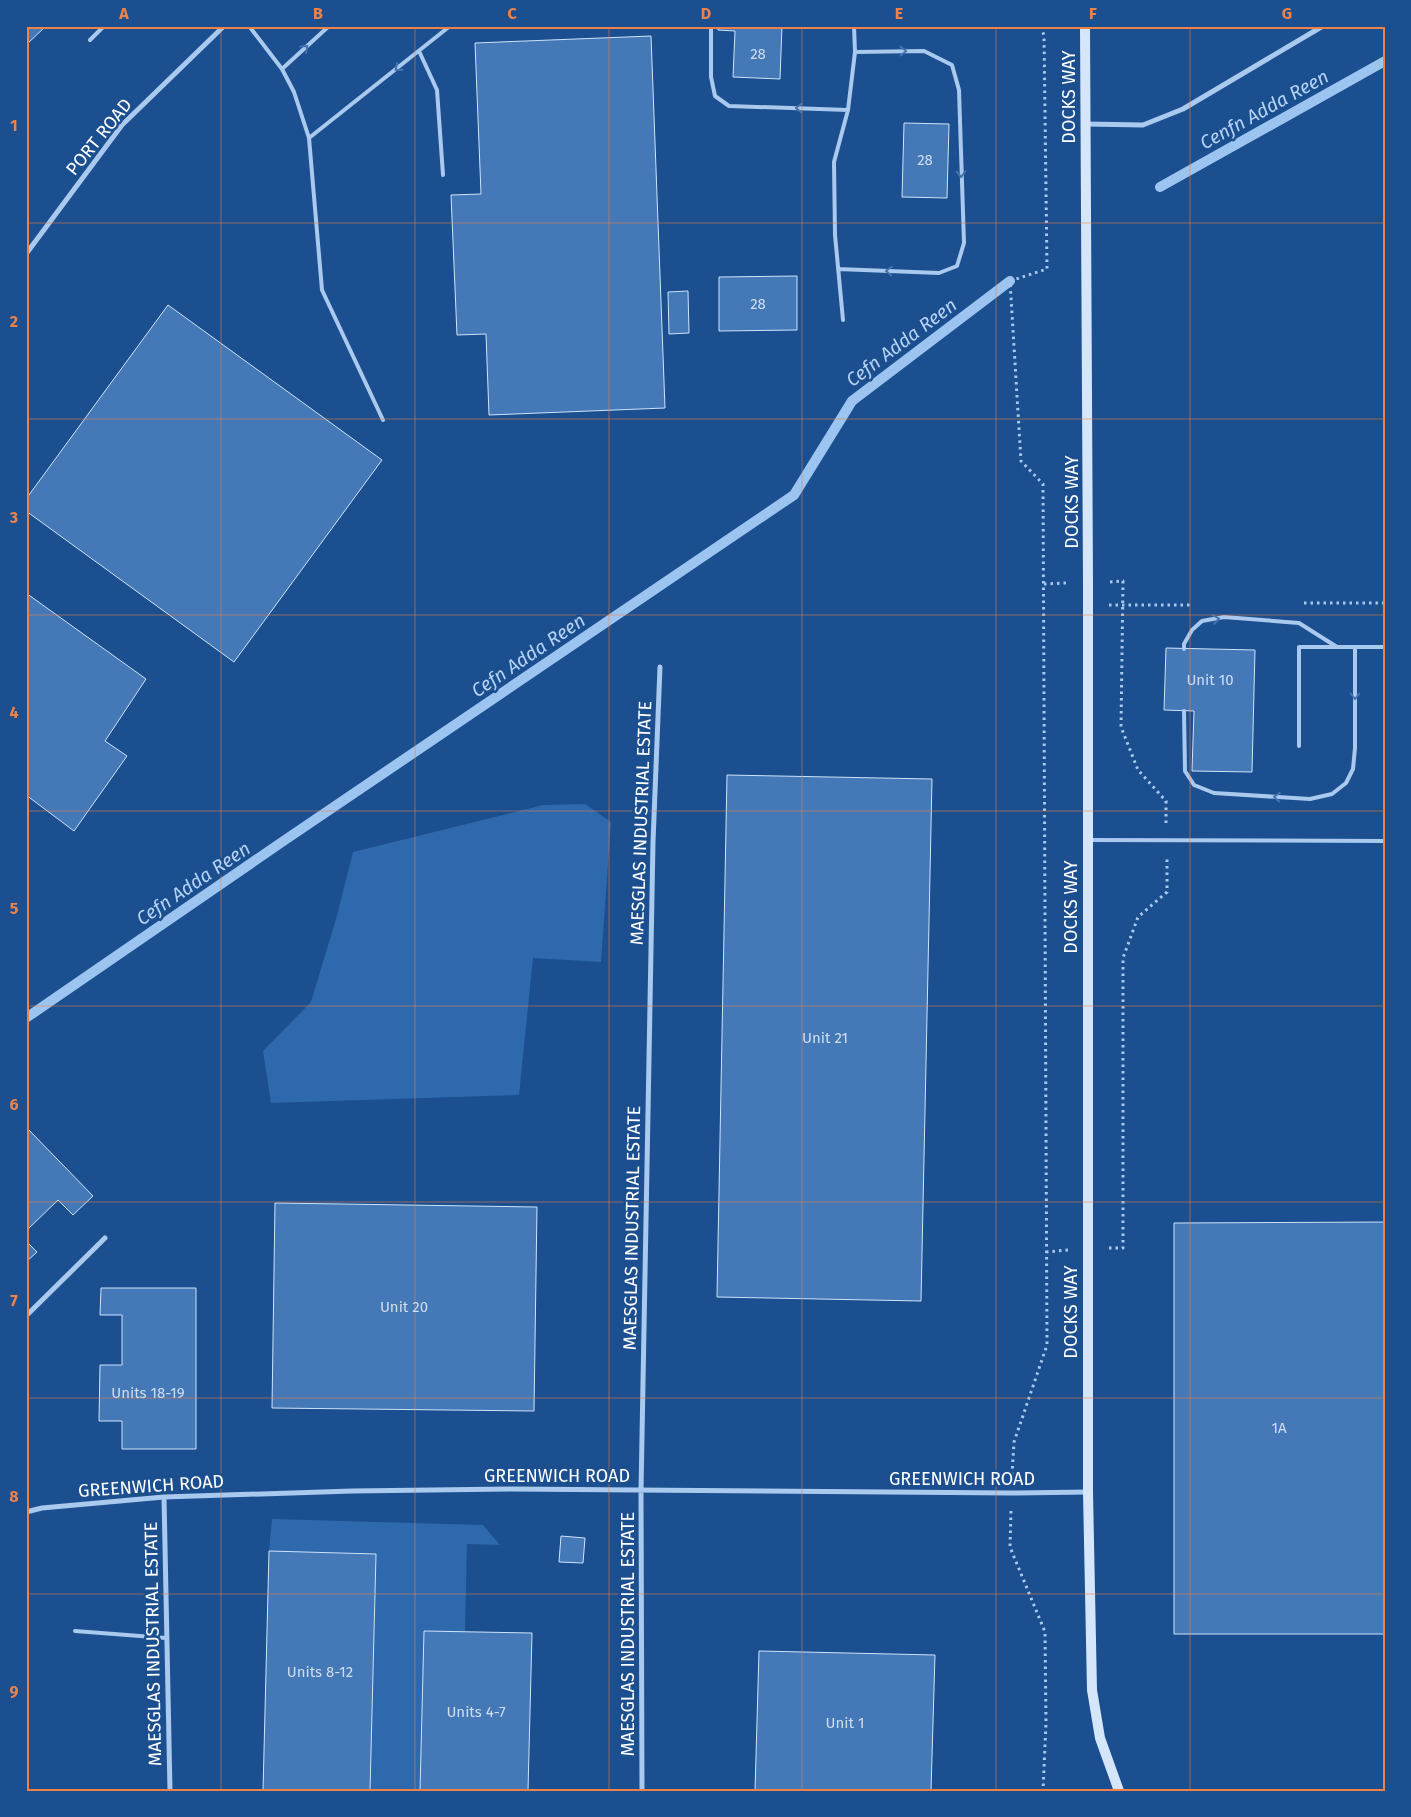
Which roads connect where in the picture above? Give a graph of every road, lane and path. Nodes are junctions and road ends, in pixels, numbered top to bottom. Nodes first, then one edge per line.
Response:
1 (104, 26) edge
2 (224, 26) edge
3 (249, 26) edge
4 (329, 26) edge
5 (450, 26) edge
6 (711, 26) edge
7 (854, 26) edge
8 (1040, 26) edge
9 (1085, 26) edge
10 (1323, 26) edge
11 (90, 40) dead end
12 (419, 51) junction
13 (855, 52) junction
14 (282, 69) junction
15 (848, 110) junction
16 (1085, 124) junction
17 (309, 138) junction
18 (443, 175) dead end
19 (26, 254) edge
20 (838, 269) junction
21 (842, 320) dead end
22 (383, 420) dead end
23 (1088, 582) junction
24 (1044, 584) junction
25 (1385, 647) edge
26 (1337, 648) junction
27 (1355, 648) junction
28 (1184, 649) dead end
29 (660, 666) dead end
30 (1184, 711) dead end
31 (1299, 746) dead end
32 (1087, 840) junction
33 (1167, 840) junction
34 (1385, 841) edge
35 (105, 1238) dead end
36 (1088, 1249) junction
37 (1046, 1252) junction
38 (26, 1316) edge
39 (642, 1491) junction
40 (1088, 1492) junction
41 (1011, 1493) junction
42 (164, 1497) junction
43 (26, 1512) edge
44 (75, 1631) dead end
45 (166, 1638) junction
46 (1119, 1788) edge
47 (170, 1791) edge
48 (642, 1791) edge
49 (1043, 1791) edge

1 - 11 lane
2 - 19 street, PORT ROAD
3 - 14 lane
14 -> 4 lane
5 - 12 lane
15 -> 6 lane
7 - 13 lane
8 - 24 path
9 - 16 street, DOCKS WAY
10 - 16 street
12 -> 17 lane
12 - 18 lane
13 - 15 lane
13 -> 20 lane
14 - 17 lane
15 - 20 lane
16 - 23 street, DOCKS WAY
17 - 22 lane
20 - 21 lane
23 - 24 path
23 - 32 street, DOCKS WAY
23 - 33 path
24 - 37 path
25 - 27 lane
26 - 27 lane
28 -> 26 lane
26 - 31 lane
27 -> 30 lane
29 - 39 street, MAESGLAS INDUSTRIAL ESTATE
32 - 33 lane
32 - 36 street, DOCKS WAY
33 - 34 lane
33 - 36 path
35 - 38 street
36 - 37 path
36 - 40 street, DOCKS WAY
37 - 41 path
39 - 41 street, GREENWICH ROAD
39 - 42 street, GREENWICH ROAD
39 - 48 street, MAESGLAS INDUSTRIAL ESTATE
40 - 41 street, GREENWICH ROAD
40 - 46 street, DOCKS WAY
41 - 49 path
42 - 43 street, GREENWICH ROAD
42 - 45 street, MAESGLAS INDUSTRIAL ESTATE
44 - 45 lane
45 - 47 street, MAESGLAS INDUSTRIAL ESTATE

